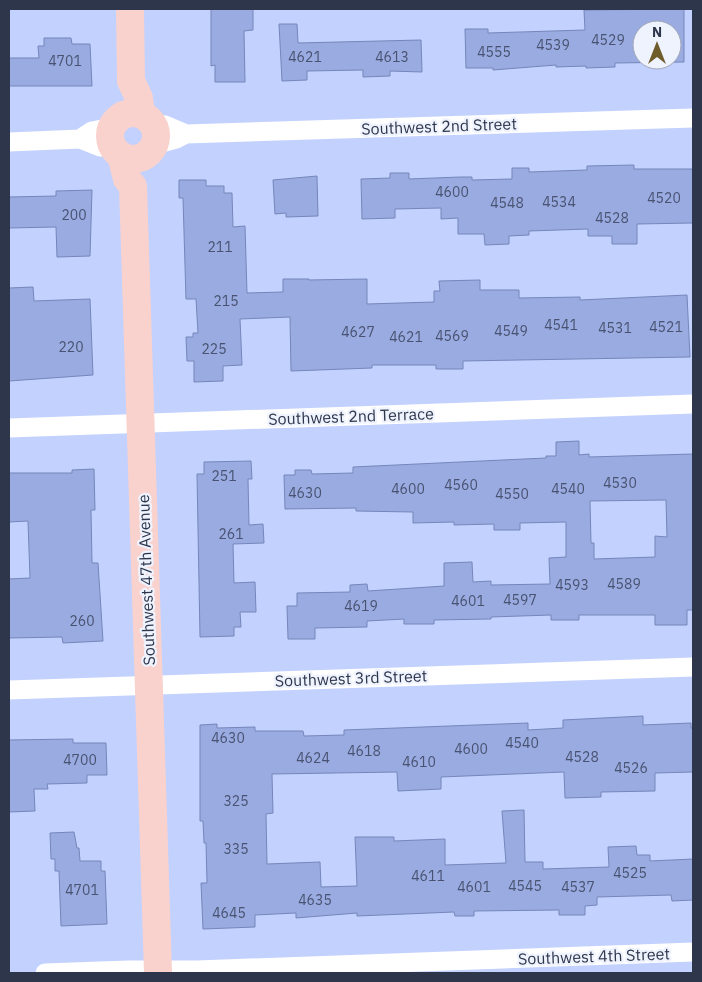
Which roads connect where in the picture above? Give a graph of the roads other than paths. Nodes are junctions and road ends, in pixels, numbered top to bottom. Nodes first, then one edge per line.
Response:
1 (130, 9) edge
2 (693, 118) edge
3 (132, 136) junction
4 (9, 142) edge
5 (693, 404) edge
6 (140, 422) junction
7 (9, 428) edge
8 (693, 666) edge
9 (150, 685) junction
10 (9, 690) edge
11 (693, 952) edge
12 (158, 972) edge
13 (45, 973) edge

1 - 3 street, Southwest 47th Avenue
2 - 3 street, Southwest 2nd Street
3 - 4 street, Southwest 2nd Street
3 - 6 street, Southwest 47th Avenue
5 - 6 street, Southwest 2nd Terrace
6 - 7 street, Southwest 2nd Terrace
6 - 9 street, Southwest 47th Avenue
8 - 9 street, Southwest 3rd Street
9 - 10 street, Southwest 3rd Street
9 - 12 street, Southwest 47th Avenue
11 - 12 street, Southwest 4th Street
12 - 13 street, Southwest 4th Street

